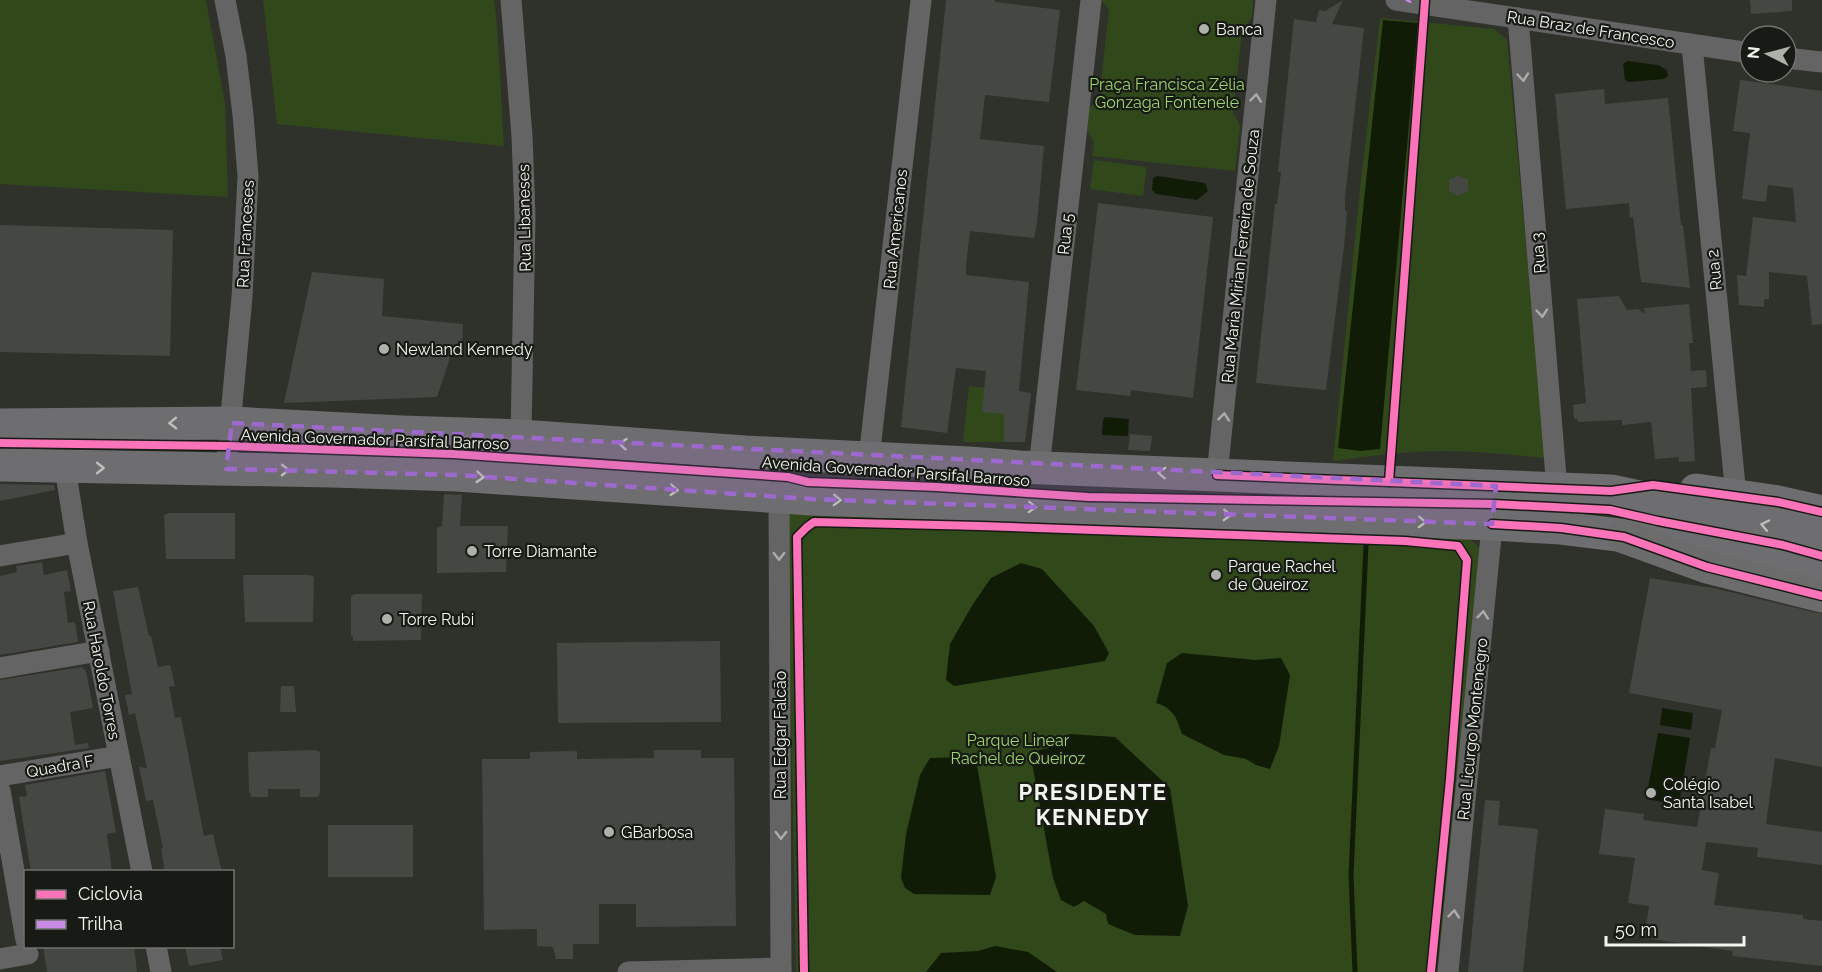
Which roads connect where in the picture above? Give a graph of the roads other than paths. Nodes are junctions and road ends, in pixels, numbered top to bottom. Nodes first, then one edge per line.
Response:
1 (225, 0) edge
2 (511, 0) edge
3 (1091, 0) edge
4 (1266, 0) edge
5 (1396, 0) edge
6 (918, 2) edge
7 (1518, 18) junction
8 (1692, 45) junction
9 (1738, 51) edge
10 (1798, 59) edge
11 (1822, 63) edge
12 (232, 423) junction
13 (0, 424) edge
14 (522, 436) junction
15 (869, 458) junction
16 (0, 465) edge
17 (65, 468) junction
18 (1030, 468) junction
19 (226, 469) junction
20 (1217, 475) junction
21 (1496, 486) junction
22 (1557, 489) junction
23 (1611, 491) junction
24 (1736, 496) junction
25 (779, 498) junction
26 (1822, 513) edge
27 (1492, 524) junction
28 (1624, 537) junction
29 (1822, 539) edge
30 (77, 543) junction
31 (0, 556) edge
32 (1822, 572) edge
33 (1822, 596) edge
34 (99, 651) junction
35 (0, 668) edge
36 (119, 756) junction
37 (0, 776) edge
38 (0, 790) edge
39 (142, 870) edge
40 (24, 930) edge
41 (156, 948) edge
42 (28, 953) edge
43 (0, 959) edge
44 (782, 970) edge
45 (161, 972) edge
46 (628, 972) edge
47 (1448, 972) edge

1 - 12 street, Rua Franceses
2 - 14 street, Rua Libaneses
3 - 18 street, Rua 5
20 -> 4 street, Rua Maria Mirian Ferreira de Souza
5 - 7 street, Rua Braz de Francesco
6 - 15 street, Rua Americanos
7 - 8 street, Rua Braz de Francesco
7 -> 22 street, Rua 3
8 - 9 street, Rua Braz de Francesco
8 - 24 street, Rua 2
10 - 11 street
12 -> 13 main road, Avenida Governador Parsifal Barroso
12 - 14 main road, Avenida Governador Parsifal Barroso
12 - 19 street, Rua Franceses
15 -> 14 main road, Avenida Governador Parsifal Barroso
15 - 18 main road, Avenida Governador Parsifal Barroso
16 - 17 main road, Avenida Governador Parsifal Barroso
17 -> 19 main road, Avenida Governador Parsifal Barroso
17 - 30 street, Rua Haroldo Torres
20 -> 18 main road, Avenida Governador Parsifal Barroso
18 - 25 main road
19 -> 25 main road, Avenida Governador Parsifal Barroso
20 - 21 main road, Avenida Governador Parsifal Barroso
21 - 22 main road, Avenida Governador Parsifal Barroso
21 - 27 street, Rua Licurgo Montenegro
22 - 23 main road, Avenida Governador Parsifal Barroso
23 - 24 main road
29 -> 23 main road, Avenida Governador Parsifal Barroso
24 - 26 main road
25 -> 27 main road, Avenida Governador Parsifal Barroso
25 -> 44 street, Rua Edgar Falcão
27 - 28 main road, Avenida Governador Parsifal Barroso
47 -> 27 street, Rua Licurgo Montenegro
28 - 32 main road, Avenida Governador Parsifal Barroso
28 - 33 highway
30 - 31 street
30 - 34 street, Rua Haroldo Torres
34 - 35 street
34 - 36 street, Rua Haroldo Torres
36 - 37 street, Quadra F
36 - 39 street, Rua Haroldo Torres
38 - 40 street
41 - 45 street
42 - 43 street
44 - 46 street

